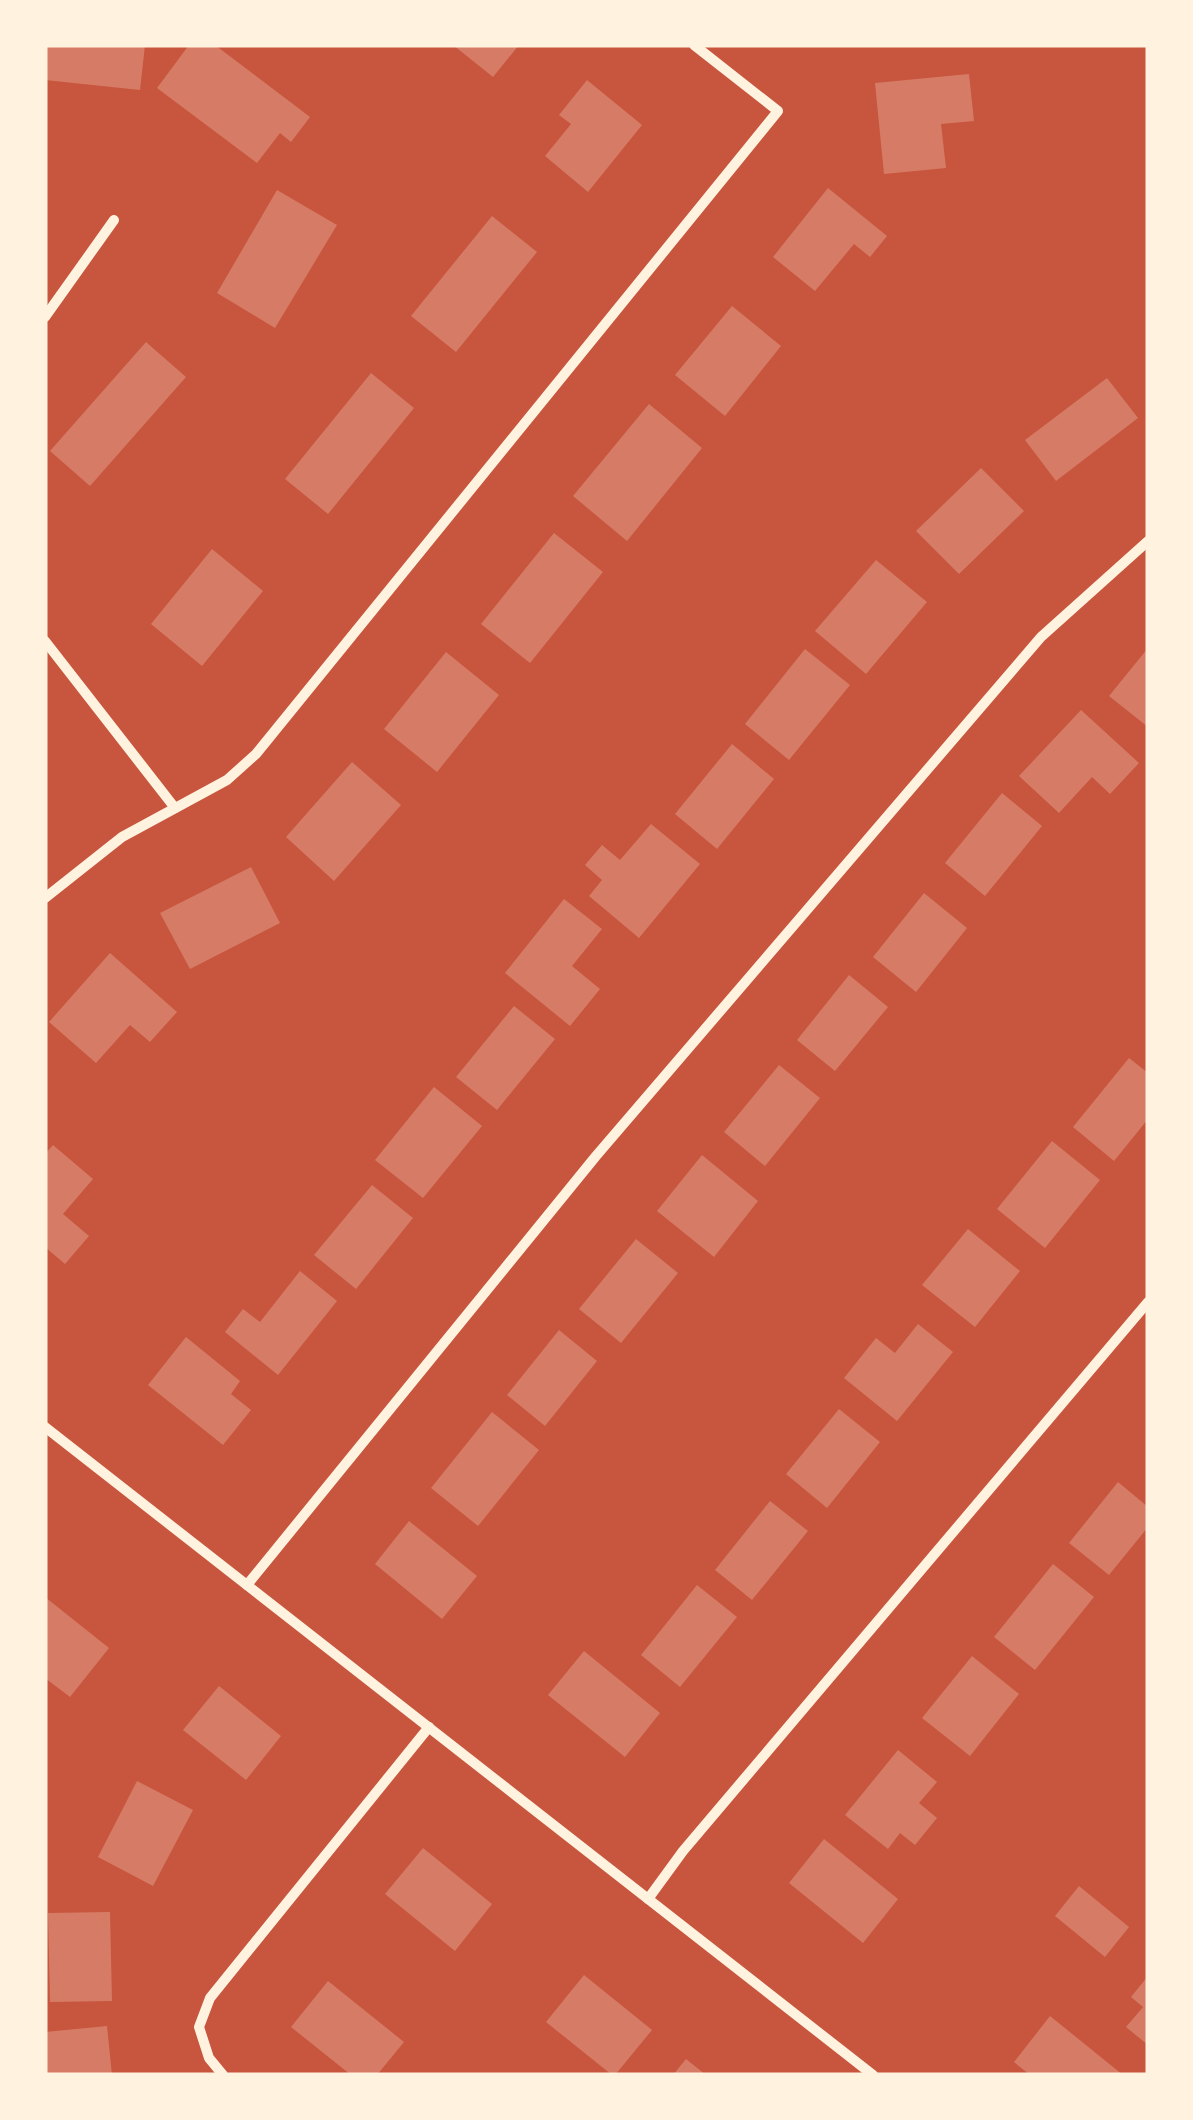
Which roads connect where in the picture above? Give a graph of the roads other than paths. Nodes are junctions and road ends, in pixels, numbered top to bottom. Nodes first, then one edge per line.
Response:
1 (694, 45) edge
2 (114, 220) dead end
3 (45, 317) edge
4 (1148, 541) edge
5 (45, 641) edge
6 (175, 808) junction
7 (45, 898) edge
8 (1148, 1302) edge
9 (45, 1427) edge
10 (247, 1585) junction
11 (429, 1727) junction
12 (648, 1899) junction
13 (223, 2075) edge
14 (872, 2075) edge

1 - 6 street
2 - 3 street
4 - 10 street
5 - 6 street
6 - 7 street
8 - 12 street
9 - 10 street
10 - 11 street
11 - 12 street
11 - 13 street
12 - 14 street

